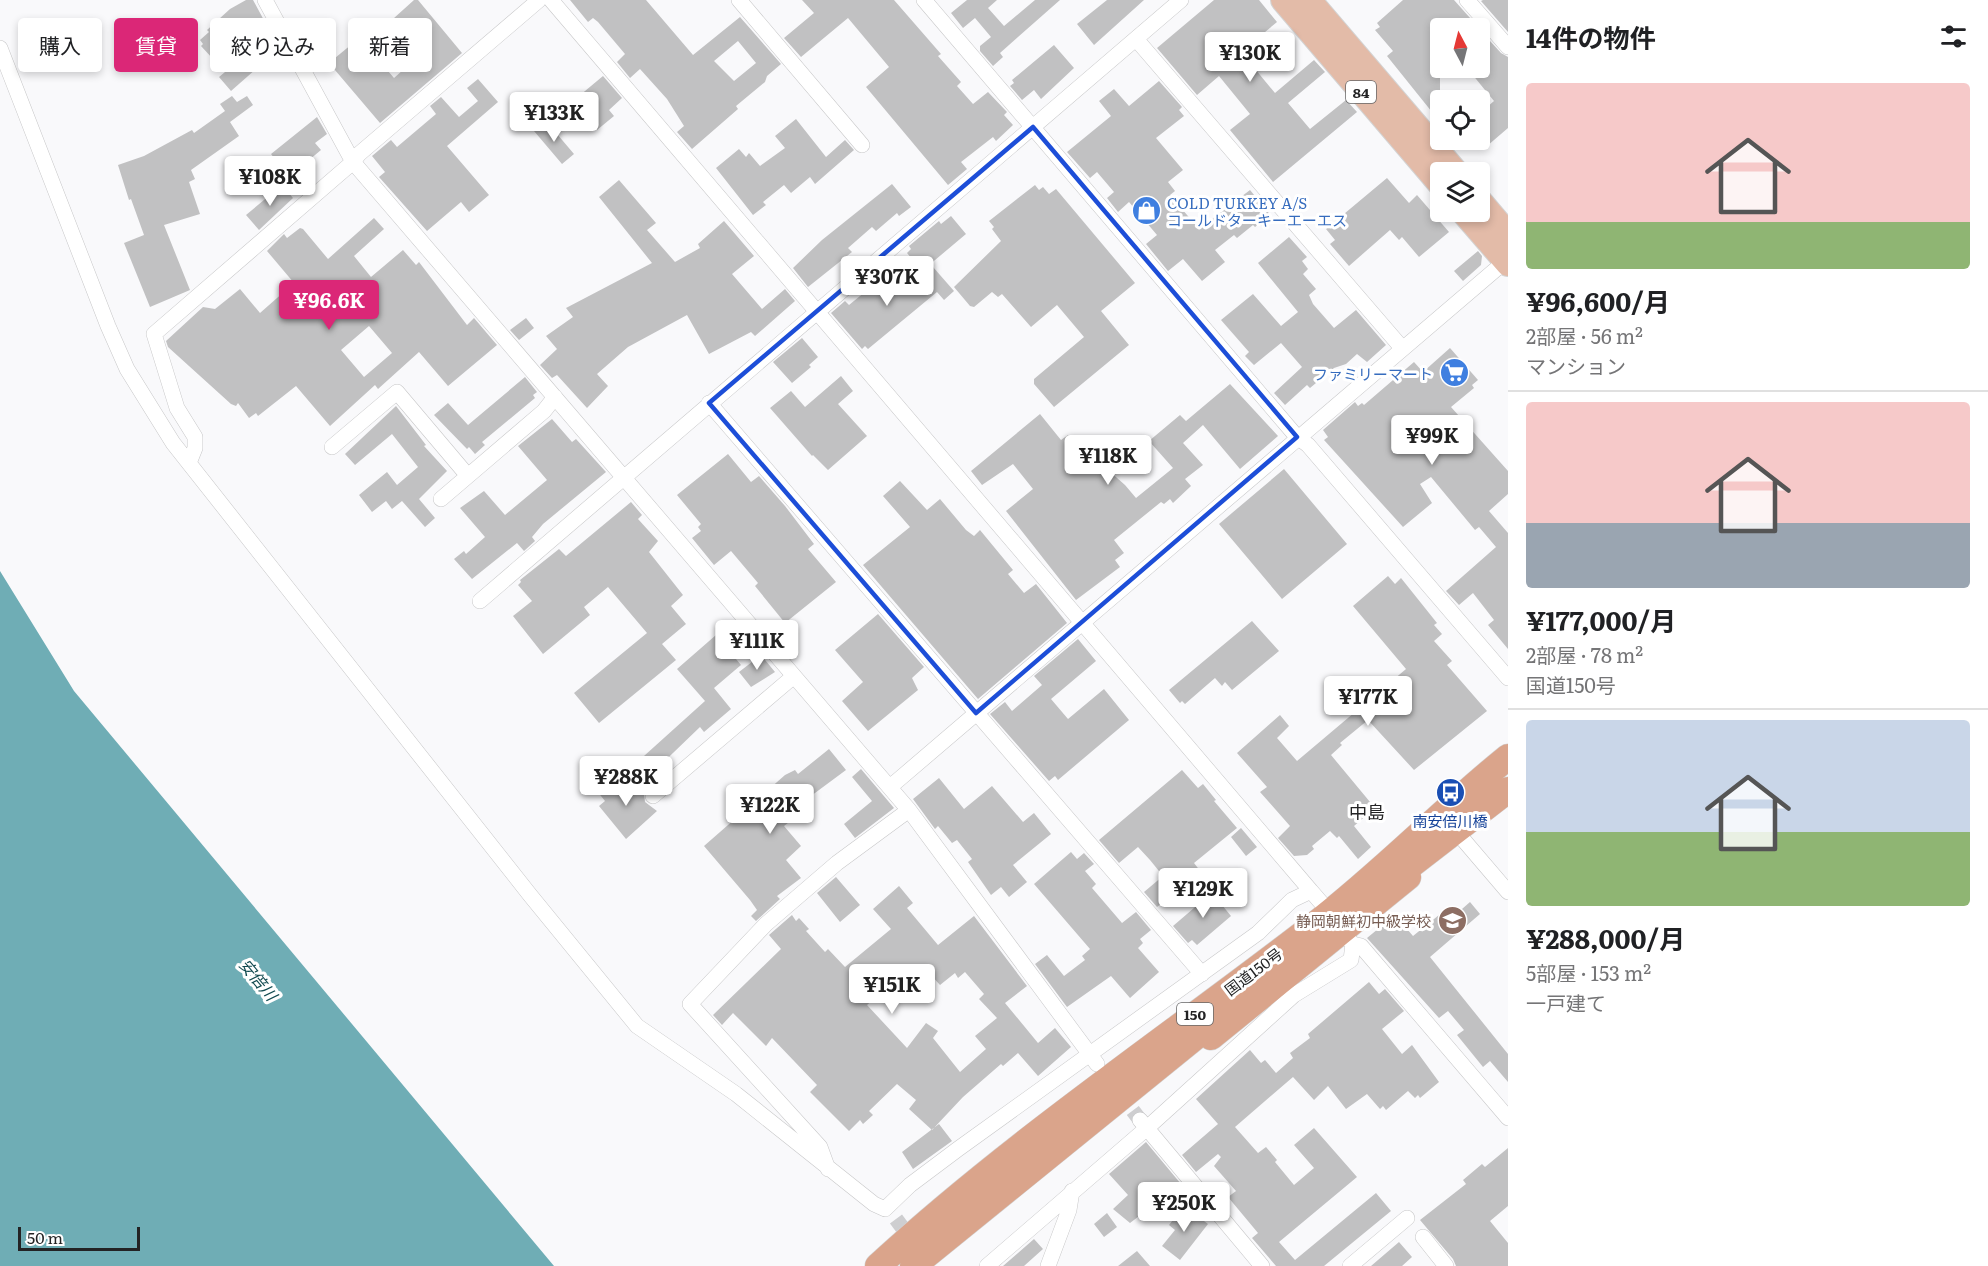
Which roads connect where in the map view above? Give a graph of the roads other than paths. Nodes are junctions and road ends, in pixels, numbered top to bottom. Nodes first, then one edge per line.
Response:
1 (265, 0) edge
2 (539, 0) edge
3 (551, 0) edge
4 (739, 0) edge
5 (924, 0) edge
6 (1181, 0) edge
7 (1283, 0) edge
8 (1309, 0) edge
9 (1467, 0) edge
10 (1136, 39) junction
11 (1508, 47) edge
12 (0, 48) edge
13 (1033, 127) junction
14 (862, 145) dead end
15 (353, 162) junction
16 (1447, 162) edge
17 (1430, 172) edge
18 (1490, 213) edge
19 (1472, 222) edge
20 (1508, 234) edge
21 (1507, 261) edge
22 (817, 310) junction
23 (1402, 348) junction
24 (555, 397) junction
25 (710, 403) junction
26 (1297, 437) junction
27 (332, 447) dead end
28 (189, 463) junction
29 (468, 476) junction
30 (623, 477) junction
31 (441, 499) dead end
32 (480, 602) dead end
33 (1082, 622) junction
34 (794, 676) junction
35 (1508, 678) edge
36 (976, 713) junction
37 (1508, 757) edge
38 (1508, 771) edge
39 (890, 787) junction
40 (1508, 790) edge
41 (1508, 795) edge
42 (653, 796) dead end
43 (909, 810) junction
44 (1461, 837) junction
45 (1311, 891) junction
46 (1508, 892) edge
47 (1341, 929) junction
48 (1202, 974) junction
49 (1162, 1057) junction
50 (1092, 1059) junction
51 (1508, 1118) edge
52 (1143, 1124) junction
53 (828, 1169) junction
54 (1072, 1191) junction
55 (1407, 1218) dead end
56 (1423, 1237) dead end
57 (879, 1266) edge
58 (913, 1266) edge
59 (917, 1266) edge
60 (987, 1266) edge
61 (1048, 1266) edge
62 (1262, 1266) edge
63 (1350, 1266) edge
64 (1446, 1266) edge

1 - 15 street
2 - 15 street
3 - 22 street
4 - 14 street
5 - 13 street
6 - 10 street
7 - 17 main road, 84
8 - 16 main road, 84
9 - 11 street
10 - 13 street
10 - 23 street
12 - 28 street
13 - 22 street
13 - 26 street
15 - 24 street
15 - 28 street
18 - 20 main road
19 - 21 main road
21 - 23 street
22 - 25 street
22 - 33 street
23 - 26 street
24 - 29 street
24 - 30 street
25 - 30 street
25 - 36 street
26 - 33 street
26 - 35 street
27 - 29 street
28 - 53 street
29 - 31 street
30 - 32 street
30 - 34 street
33 - 36 street
33 - 45 street
34 - 39 street
34 - 42 street
36 - 39 street
36 - 48 street
37 - 47 highway, 国道150号 / 150
38 - 49 highway, 150
39 - 43 street
40 - 49 highway, 150
41 - 44 highway, 国道150号 / 150
43 - 50 street
43 - 53 street
44 - 46 street
44 - 47 highway, 国道150号 / 150
45 - 47 street
45 - 48 street
47 - 51 street
47 - 52 street
47 - 57 highway, 国道150号 / 150
47 - 59 highway, 国道150号 / 150
48 - 50 street
49 - 57 highway, 国道150号 / 150
49 - 58 highway, 150
50 - 53 street
52 - 54 street
52 - 62 street
54 - 60 street
54 - 61 street
55 - 63 street
56 - 64 street

